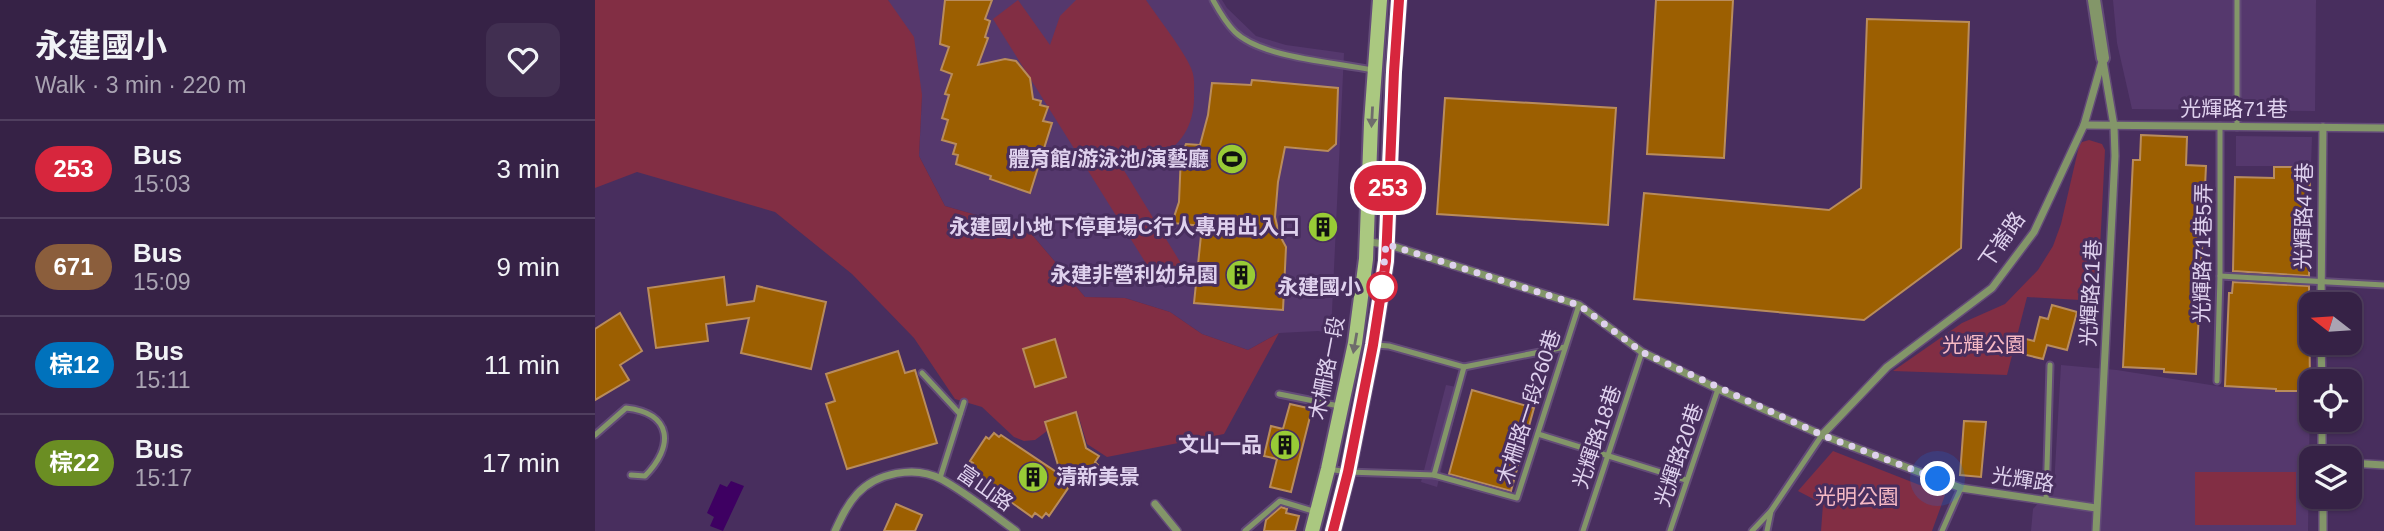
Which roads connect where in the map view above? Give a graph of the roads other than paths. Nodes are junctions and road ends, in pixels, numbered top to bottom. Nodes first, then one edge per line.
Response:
1 (1213, 0) edge
2 (1380, 0) edge
3 (1399, 0) edge
4 (2094, 0) edge
5 (2237, 0) edge
6 (2103, 58) junction
7 (1375, 70) junction
8 (2084, 125) junction
9 (2114, 126) junction
10 (2220, 127) junction
11 (2237, 127) junction
12 (2323, 127) junction
13 (2384, 128) edge
14 (1368, 242) junction
15 (1386, 244) junction
16 (2220, 276) junction
17 (2321, 283) junction
18 (2384, 285) edge
19 (2321, 292) edge
20 (1579, 305) junction
21 (1373, 345) junction
22 (1565, 347) junction
23 (1642, 352) junction
24 (2050, 365) dead end
25 (1464, 367) junction
26 (922, 373) dead end
27 (2217, 381) dead end
28 (1718, 389) junction
29 (1279, 394) dead end
30 (964, 402) dead end
31 (1342, 407) junction
32 (960, 414) junction
33 (1538, 434) junction
34 (595, 435) edge
35 (1822, 435) junction
36 (1607, 454) junction
37 (2362, 464) edge
38 (2384, 465) edge
39 (1328, 469) junction
40 (1348, 472) junction
41 (631, 475) dead end
42 (1434, 475) junction
43 (940, 478) junction
44 (1686, 480) junction
45 (1961, 488) junction
46 (2046, 501) junction
47 (1155, 504) dead end
48 (2096, 508) junction
49 (2323, 509) edge
50 (1771, 511) junction
51 (1316, 512) junction
52 (835, 531) edge
53 (1016, 531) edge
54 (1177, 531) edge
55 (1244, 531) edge
56 (1312, 531) edge
57 (1333, 531) edge
58 (1583, 531) edge
59 (1670, 531) edge
60 (1752, 531) edge
61 (1767, 531) edge
62 (1942, 531) edge
63 (2096, 531) edge
64 (2323, 531) edge

1 - 7 lane
2 - 7 main road, 木柵路一段
3 - 15 main road, 木柵路一段
4 - 6 street, 下崙路
5 - 11 lane
6 - 8 street, 下崙路
6 - 9 street, 光輝路21巷
7 -> 14 main road, 木柵路一段
8 - 9 street, 光輝路71巷
8 - 35 street, 下崙路
9 - 10 street, 光輝路71巷
9 - 48 street, 光輝路21巷
10 - 11 street, 光輝路71巷
10 - 16 lane, 光輝路71巷5弄
11 - 12 street, 光輝路71巷
12 - 13 street, 光輝路71巷
12 - 17 street, 光輝路47巷
14 - 15 street, 光輝路
14 -> 31 main road, 木柵路一段
15 - 20 street, 光輝路
15 - 21 main road, 木柵路一段
16 - 17 lane
16 - 27 lane, 光輝路71巷5弄
17 - 18 lane
17 - 19 street, 光輝路47巷
20 - 22 lane, 木柵路一段260巷
20 - 23 street, 光輝路
21 - 25 lane
21 - 40 main road, 木柵路一段
22 - 25 lane
22 - 33 lane, 木柵路一段260巷
23 - 28 street, 光輝路
23 - 36 lane, 光輝路18巷
24 - 46 lane
25 - 42 lane
26 - 32 lane
28 - 35 street, 光輝路
28 - 44 lane, 光輝路20巷
29 - 31 lane
30 - 32 lane
31 - 39 main road, 木柵路一段
32 - 43 lane
33 - 36 lane
33 - 42 lane, 木柵路一段260巷
34 - 41 lane
35 - 45 street, 光輝路
35 - 50 lane
36 - 44 lane
36 - 58 lane, 光輝路18巷
37 - 38 street
39 - 40 lane, 木柵路一段260巷
39 - 51 main road, 木柵路一段
40 - 42 lane, 木柵路一段260巷
40 - 57 main road, 木柵路一段
43 - 52 street, 富山路
43 - 53 street, 富山路
44 - 59 lane, 光輝路20巷
45 - 46 street, 光輝路
45 - 62 lane
46 - 48 street, 光輝路
47 - 54 street
48 - 63 street, 光輝路21巷
49 - 64 street
50 - 60 lane
50 - 61 lane
51 - 55 lane
51 - 56 main road, 木柵路一段

